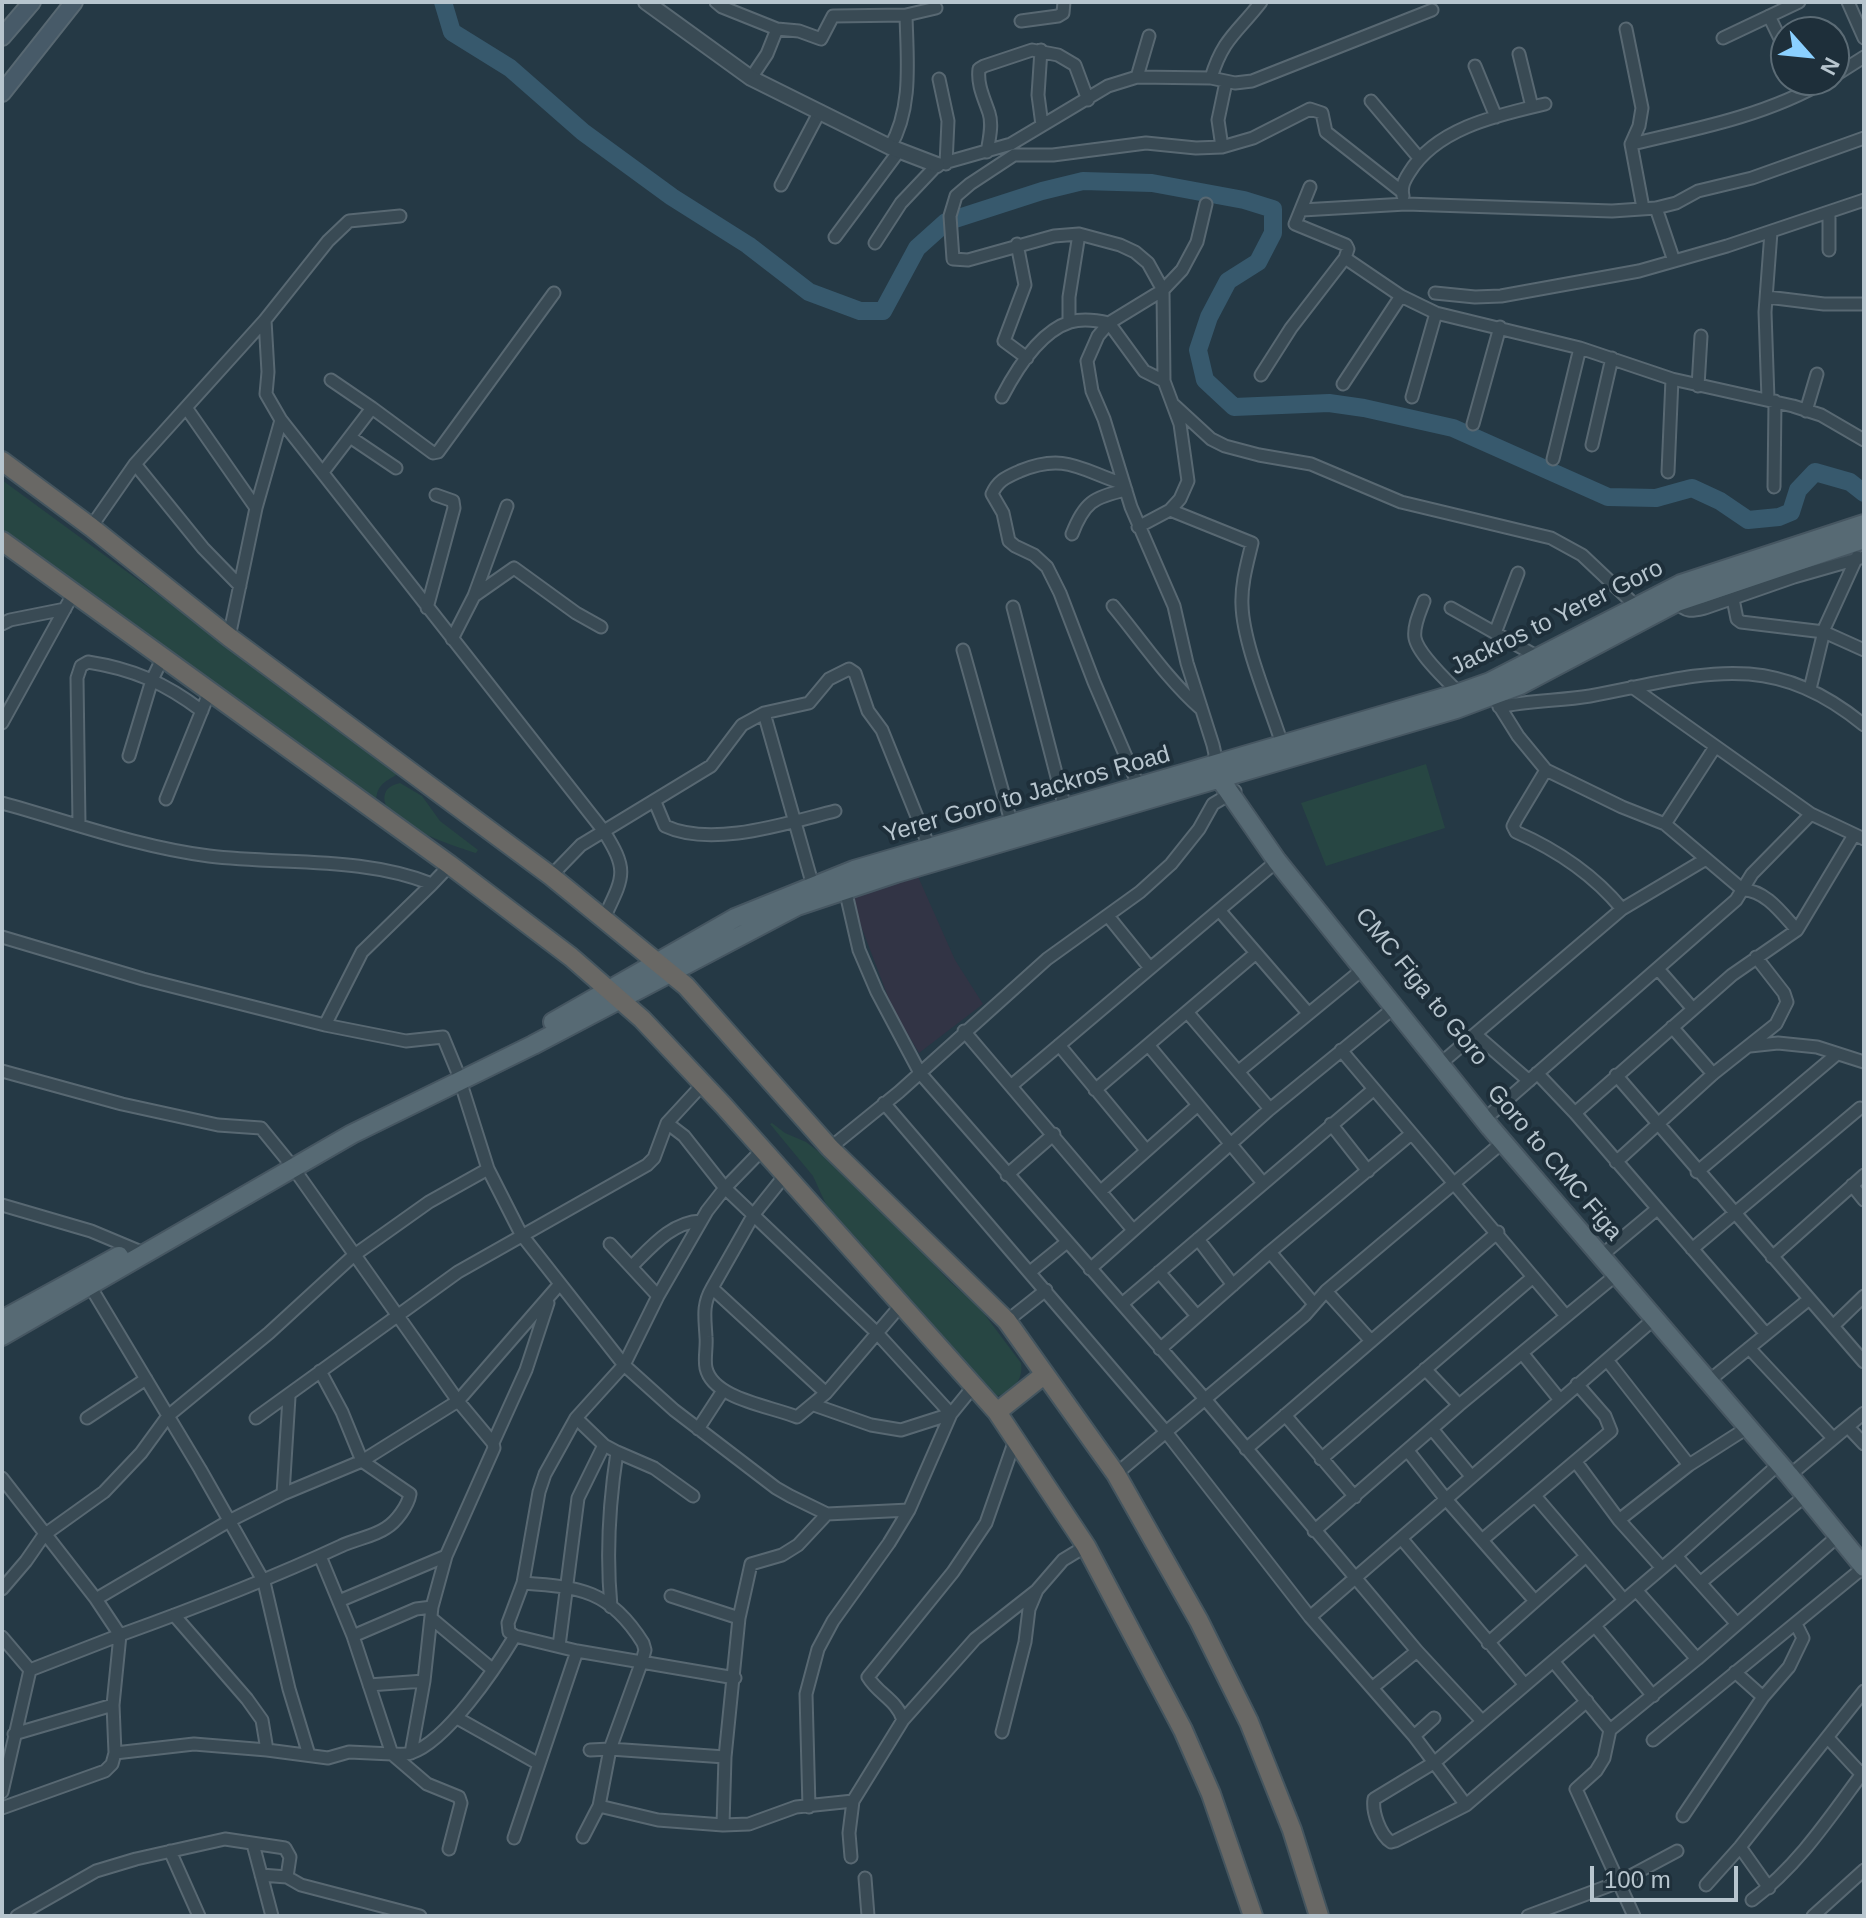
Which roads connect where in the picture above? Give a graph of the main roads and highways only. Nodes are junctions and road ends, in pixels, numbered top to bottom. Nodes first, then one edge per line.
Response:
1 (32, 2) edge
2 (74, 2) edge
3 (2, 37) edge
4 (2, 93) edge
5 (2, 461) edge
6 (1864, 524) edge
7 (1864, 539) edge
8 (2, 541) edge
9 (1223, 774) junction
10 (663, 967) junction
11 (614, 995) junction
12 (1413, 1022) junction
13 (87, 1281) junction
14 (2, 1320) edge
15 (1676, 1335) junction
16 (2, 1336) edge
17 (1045, 1374) junction
18 (997, 1412) junction
19 (1787, 1467) junction
20 (1864, 1550) edge
21 (1864, 1567) edge
22 (1253, 1916) edge
23 (1319, 1916) edge

1 - 3 main road
2 - 4 main road
5 - 10 highway
6 - 9 main road, Jackros to Yerer Goro
7 - 9 main road
8 - 11 highway
9 - 10 main road
9 - 10 main road, Yerer Goro to Jackros Road
9 - 12 main road, CMC Figa to Goro
9 - 12 main road, Goro to CMC Figa
10 - 11 main road
10 - 17 highway
11 - 13 main road
11 - 18 highway
12 - 15 main road, CMC Figa to Goro
12 - 15 main road, Goro to CMC Figa
13 - 14 main road
13 - 16 main road
15 - 19 main road, CMC Figa to Goro
15 - 19 main road, Goro to CMC Figa
17 - 18 highway
17 - 23 highway
18 - 22 highway
19 - 20 main road, CMC Figa to Goro
19 - 21 main road, Goro to CMC Figa

